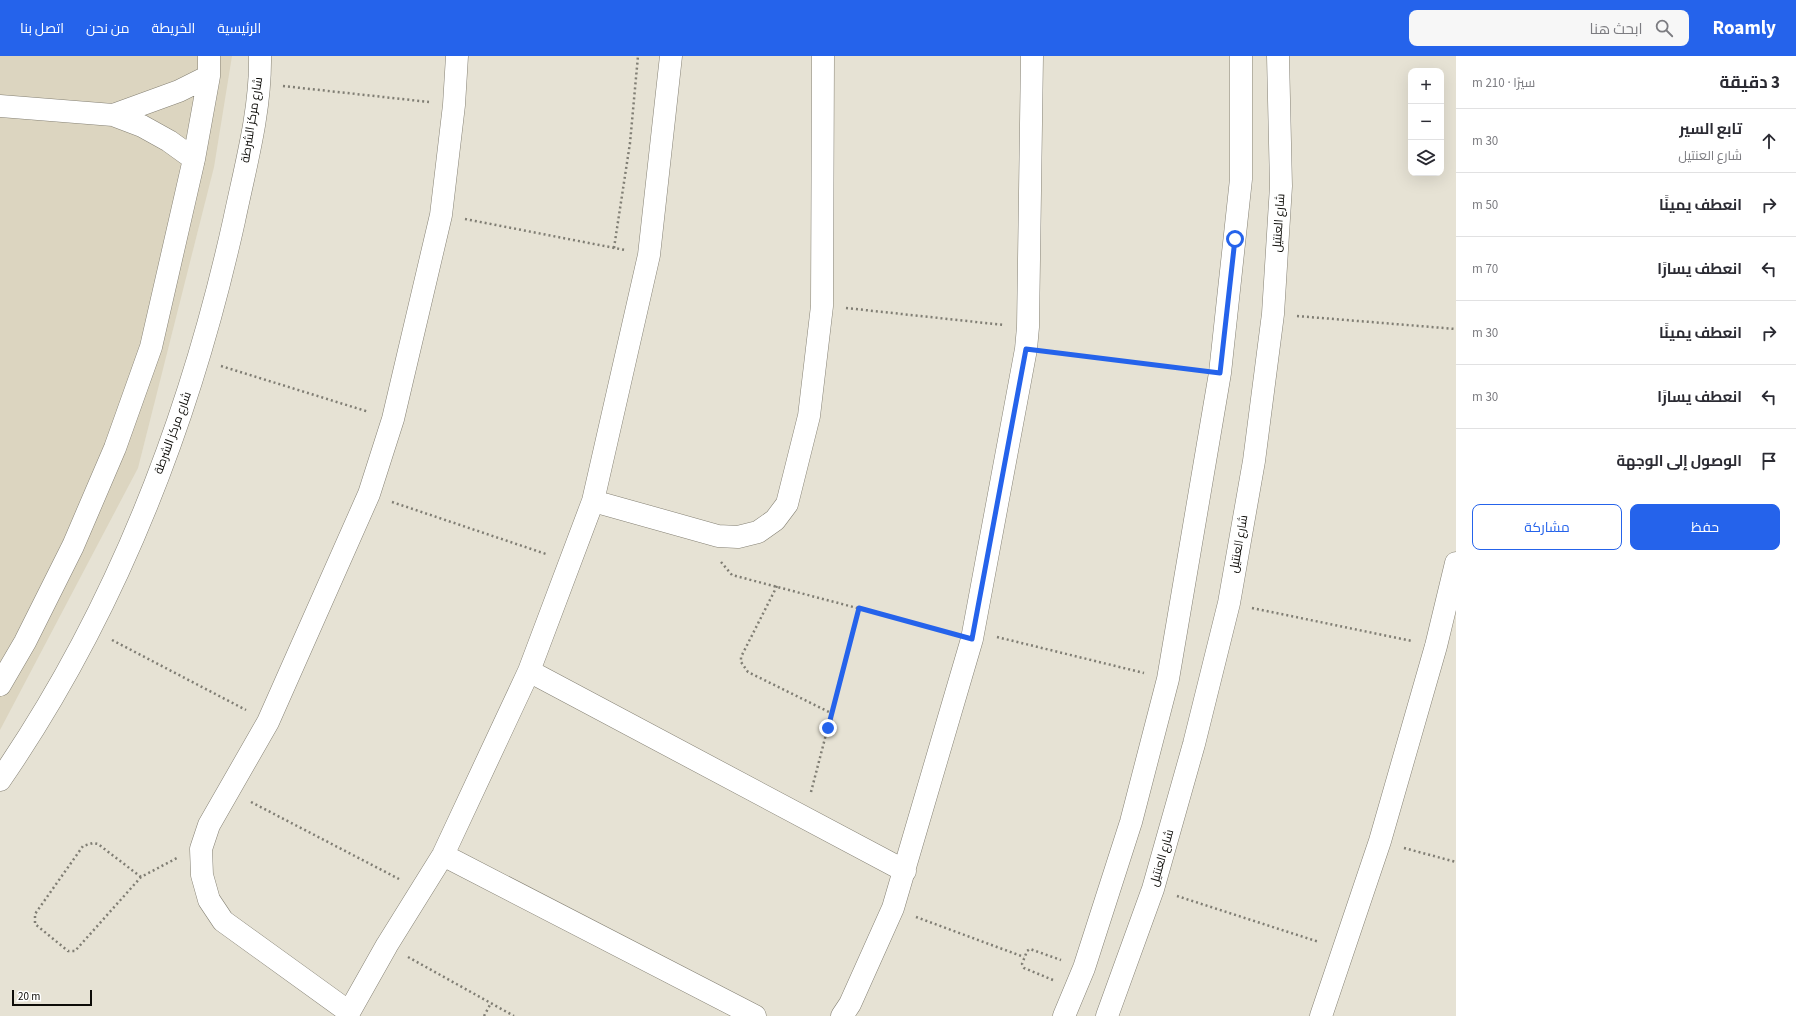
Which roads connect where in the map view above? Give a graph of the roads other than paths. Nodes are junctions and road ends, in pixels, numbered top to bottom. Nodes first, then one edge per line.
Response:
1 (260, 56) edge
2 (457, 56) edge
3 (671, 56) edge
4 (823, 56) edge
5 (1032, 56) edge
6 (1241, 56) edge
7 (1278, 56) edge
8 (209, 66) edge
9 (0, 106) edge
10 (114, 115) junction
11 (194, 159) junction
12 (593, 501) junction
13 (1456, 563) edge
14 (529, 671) junction
15 (0, 685) edge
16 (0, 780) edge
17 (443, 854) junction
18 (905, 870) junction
19 (348, 1014) edge
20 (755, 1016) edge
21 (842, 1016) edge
22 (1064, 1016) edge
23 (1107, 1016) edge
24 (1321, 1016) edge

1 - 16 street, شارع مركز الشرطة
2 - 19 street
3 - 12 street
4 - 12 street
5 - 18 street
6 - 22 street
7 - 23 street, شارع العنتيل
8 - 10 street
8 - 11 street
9 - 10 street
10 - 11 street
11 - 15 street
12 - 14 street
13 - 24 street
14 - 17 street
14 - 18 street
17 - 19 street
17 - 20 street
18 - 21 street

